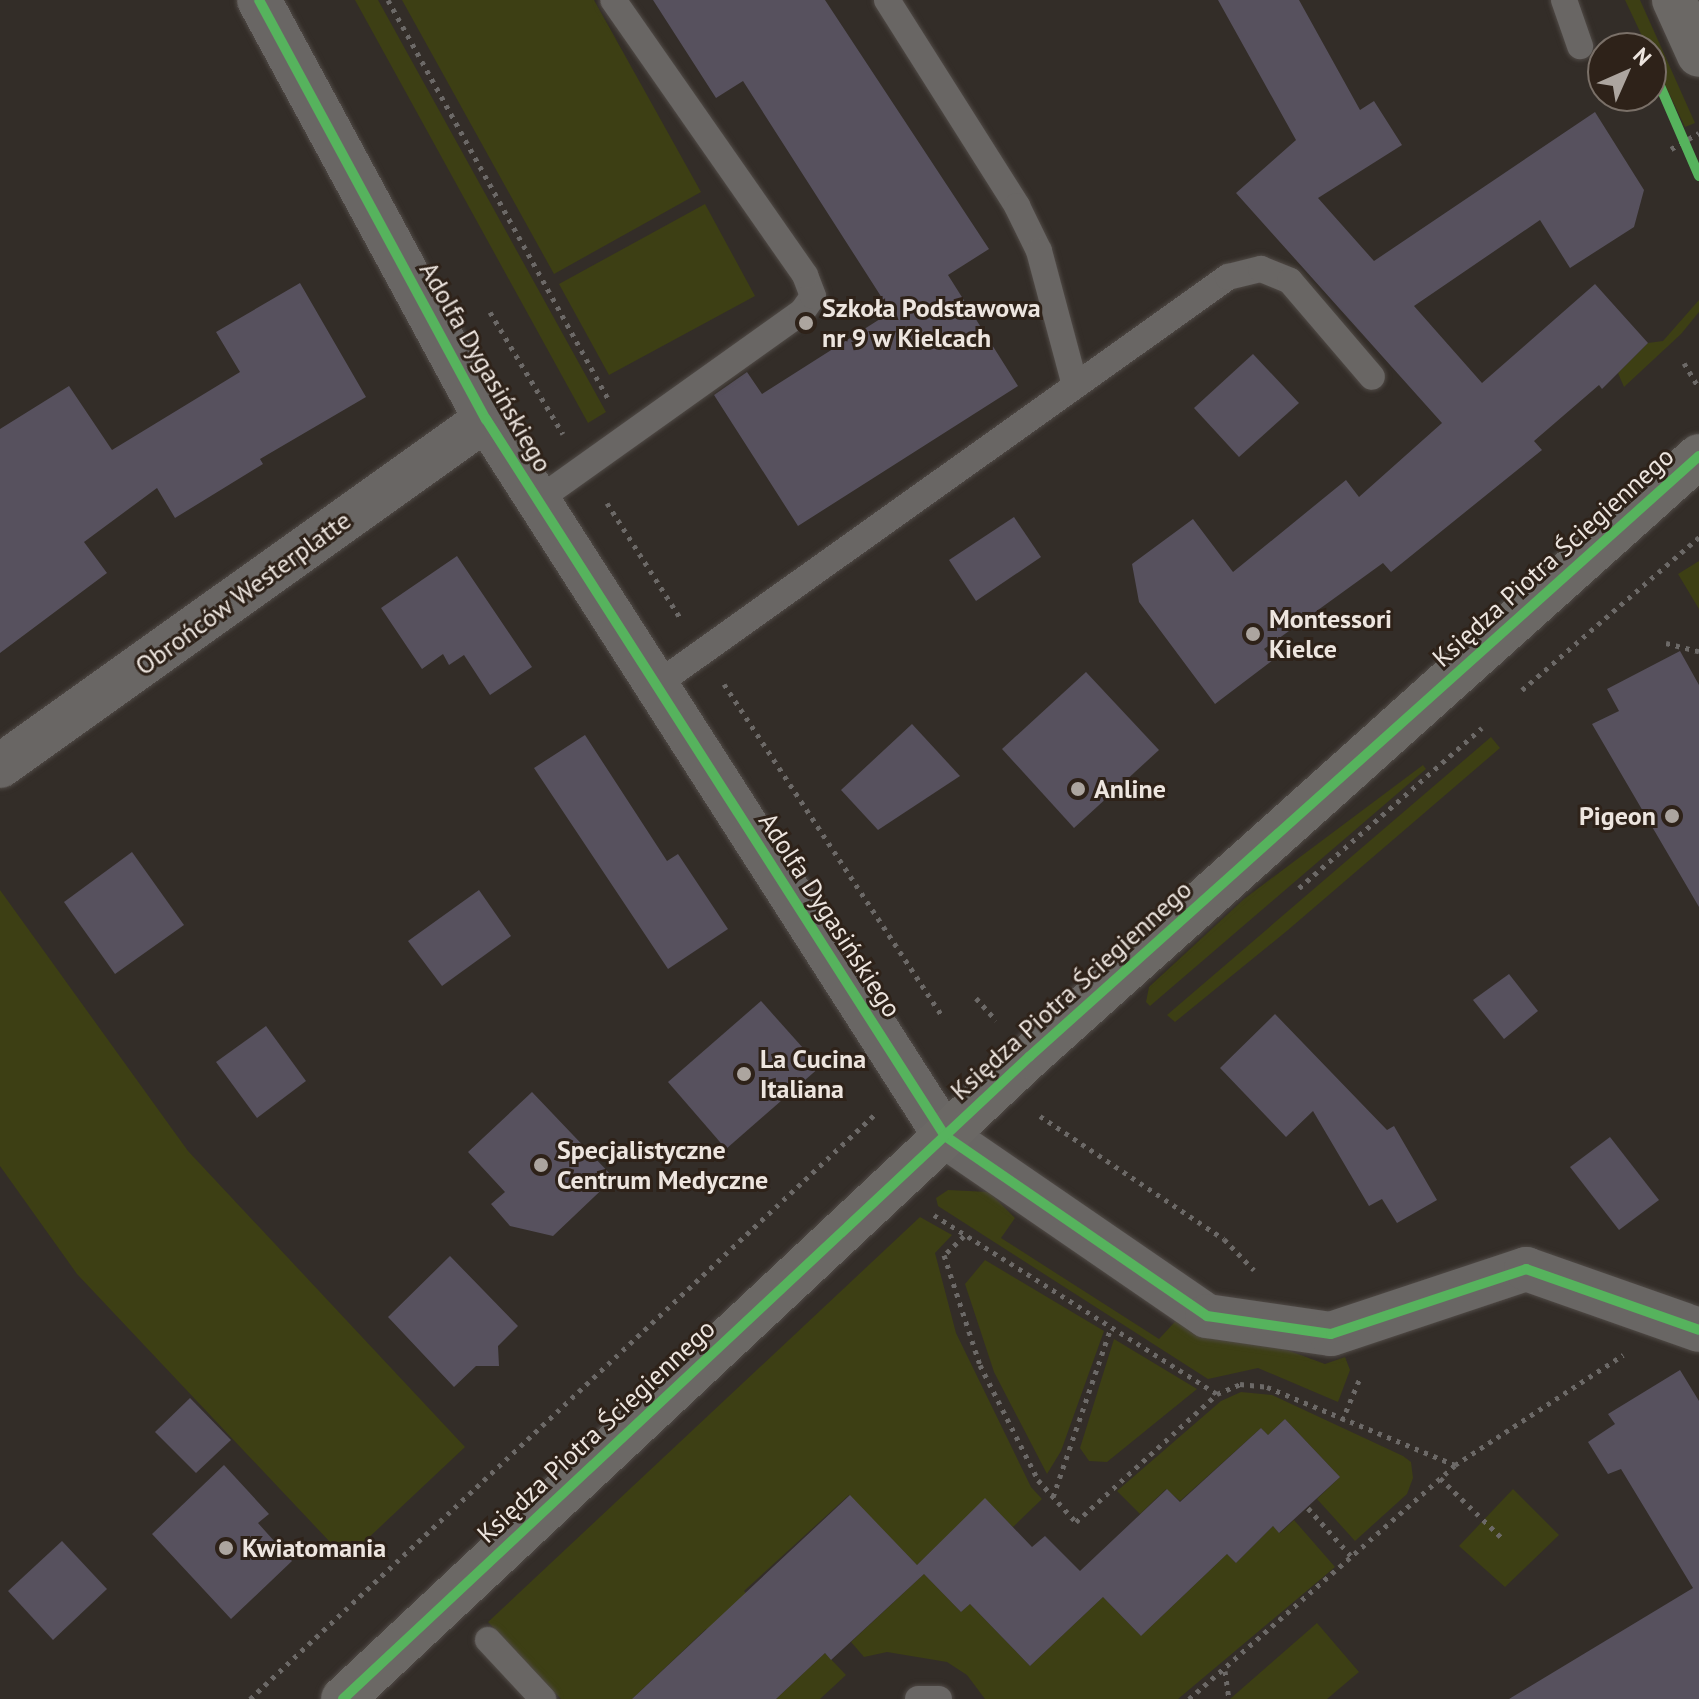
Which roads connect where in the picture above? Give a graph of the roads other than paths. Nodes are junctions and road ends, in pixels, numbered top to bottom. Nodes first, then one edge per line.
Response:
1 (259, 0) edge
2 (613, 0) edge
3 (887, 0) edge
4 (1564, 0) edge
5 (1674, 0) edge
6 (1580, 46) dead end
7 (1699, 55) edge
8 (1372, 377) dead end
9 (1075, 385) junction
10 (486, 419) junction
11 (1699, 456) edge
12 (538, 500) junction
13 (656, 685) junction
14 (0, 766) edge
15 (945, 1136) junction
16 (1684, 1326) edge
17 (488, 1640) dead end
18 (343, 1699) edge
19 (543, 1699) edge
20 (918, 1699) edge
21 (939, 1699) edge

1 - 10 street, Adolfa Dygasińskiego
2 - 12 lane
3 - 9 lane
4 - 6 lane
5 - 7 street
8 - 9 lane
9 - 13 lane
10 - 12 street, Adolfa Dygasińskiego
10 - 14 street, Obrońców Westerplatte
11 - 15 street, Księdza Piotra Ściegiennego
12 - 13 street, Adolfa Dygasińskiego
13 - 15 street, Adolfa Dygasińskiego
15 - 16 street, Adolfa Dygasińskiego
15 - 18 street, Księdza Piotra Ściegiennego
17 - 19 lane
20 - 21 lane

